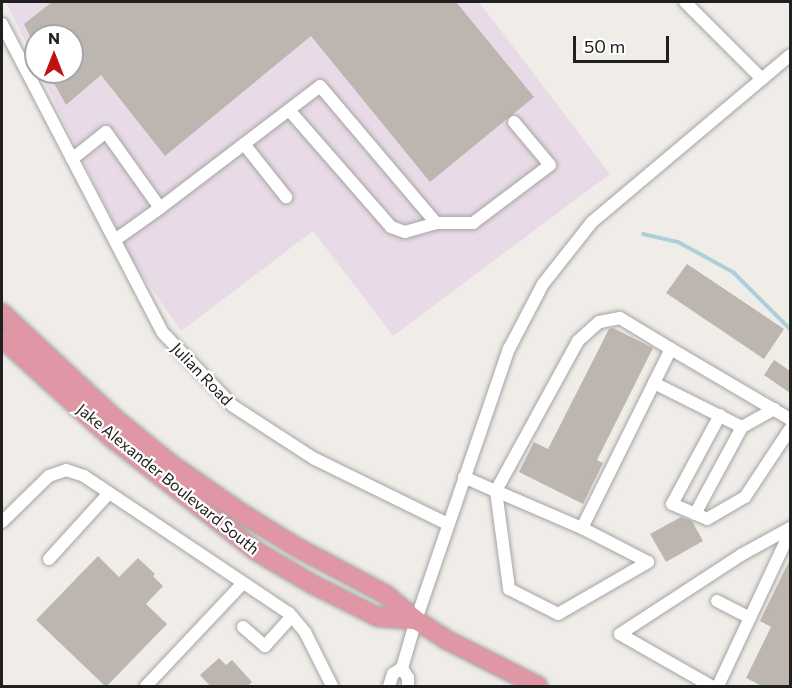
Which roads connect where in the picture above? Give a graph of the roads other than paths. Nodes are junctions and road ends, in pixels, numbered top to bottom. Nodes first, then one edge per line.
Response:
1 (685, 2) edge
2 (2, 24) edge
3 (790, 55) edge
4 (762, 79) junction
5 (289, 110) junction
6 (514, 122) dead end
7 (244, 144) junction
8 (72, 159) junction
9 (286, 197) dead end
10 (160, 208) junction
11 (436, 223) junction
12 (114, 240) junction
13 (2, 313) edge
14 (2, 338) edge
15 (671, 349) junction
16 (654, 383) junction
17 (774, 409) junction
18 (720, 415) junction
19 (790, 419) edge
20 (742, 426) junction
21 (790, 429) edge
22 (465, 477) junction
23 (496, 490) junction
24 (109, 493) junction
25 (695, 514) junction
26 (2, 522) edge
27 (448, 524) junction
28 (582, 528) junction
29 (790, 530) edge
30 (786, 554) edge
31 (49, 559) dead end
32 (243, 584) junction
33 (717, 601) dead end
34 (292, 616) junction
35 (750, 618) junction
36 (416, 620) junction
37 (243, 627) dead end
38 (402, 668) junction
39 (146, 687) edge
40 (332, 687) edge
41 (389, 687) edge
42 (408, 687) edge
43 (538, 687) edge
44 (711, 687) edge
45 (717, 687) edge

1 - 4 street
2 - 8 street, Julian Road
3 - 4 street
4 - 22 street
5 - 7 street
5 - 11 street
5 - 11 street
6 - 11 street
7 - 9 street
7 - 10 street
8 - 10 street
8 - 12 street, Julian Road
10 - 12 street
12 - 27 street, Julian Road
13 - 36 highway, Jake Alexander Boulevard South
14 - 36 highway, Jake Alexander Boulevard South
15 - 16 street
15 - 17 street
15 - 23 street
16 - 18 street
16 - 28 street
17 - 19 street
17 - 20 street
18 - 20 street
18 - 25 street
20 - 25 street
21 - 25 street
22 - 23 street
22 - 27 street
23 - 28 street
23 - 28 street
24 - 26 street
24 - 31 street
24 - 32 street
27 - 36 street
29 - 30 street
29 - 44 street
30 - 35 street
32 - 34 street
32 - 39 street
33 - 35 street
34 - 37 street
34 - 40 street
35 - 45 street
36 - 38 street
36 - 43 highway, Jake Alexander Boulevard South
38 - 41 street
38 - 42 street

